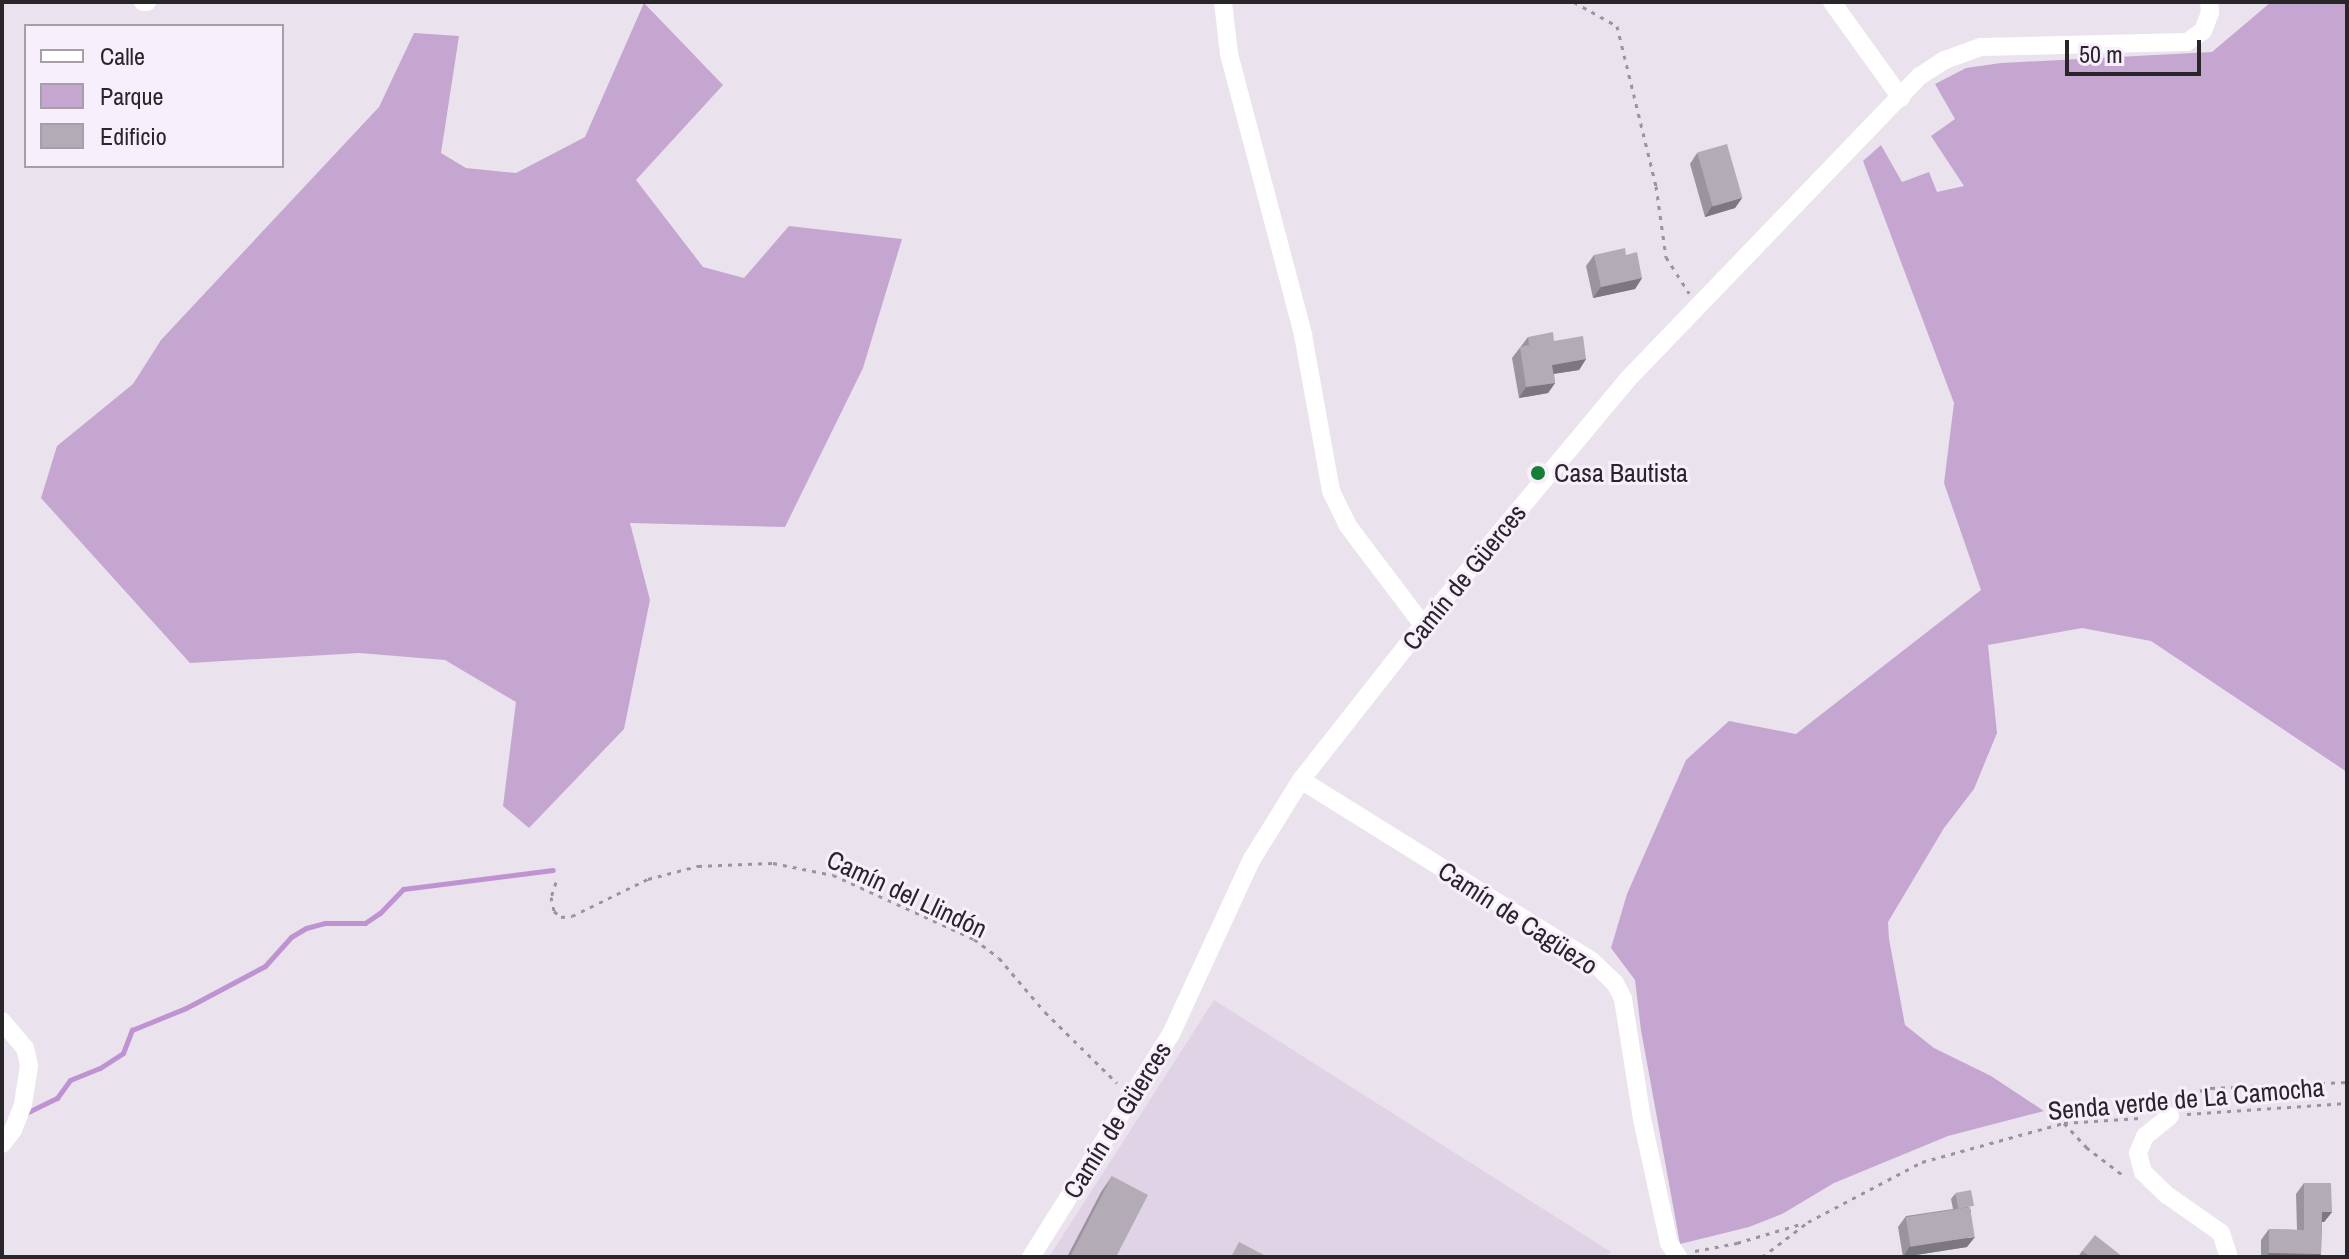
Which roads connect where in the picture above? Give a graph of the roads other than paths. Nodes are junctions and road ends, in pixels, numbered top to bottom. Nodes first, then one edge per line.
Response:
1 (1223, 2) edge
2 (1832, 2) edge
3 (2209, 2) edge
4 (1901, 98) junction
5 (1423, 625) junction
6 (1301, 780) junction
7 (2, 1021) edge
8 (2170, 1116) road end
9 (8, 1137) edge
10 (1677, 1256) edge
11 (1031, 1257) edge
12 (2229, 1257) edge

1 - 5 street
2 - 4 street
3 - 4 street, Camín de Güerces
4 - 5 street, Camín de Güerces
5 - 6 street, Camín de Güerces
6 - 10 street, Camín de Cagüezo
6 - 11 street, Camín de Güerces
7 - 9 street
8 - 12 street

